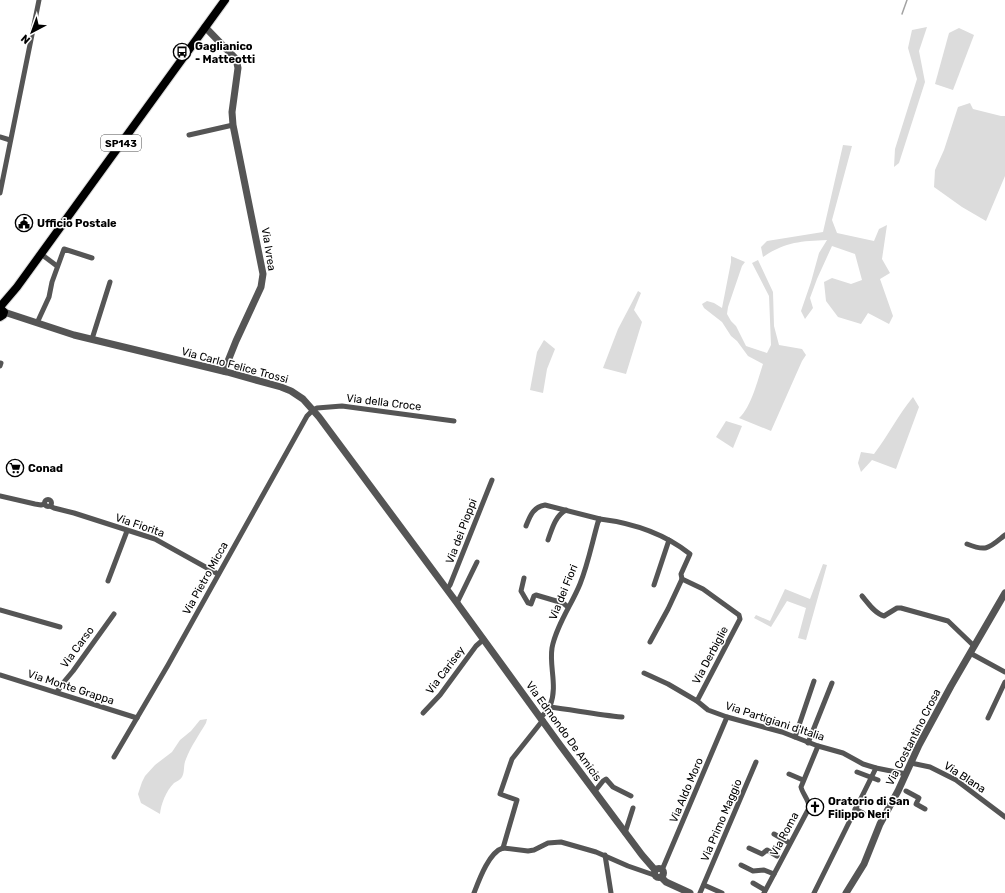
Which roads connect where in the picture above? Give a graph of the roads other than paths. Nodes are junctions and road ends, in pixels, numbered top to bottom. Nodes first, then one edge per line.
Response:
1 (39, 0) edge
2 (225, 0) edge
3 (205, 27) junction
4 (233, 125) junction
5 (189, 135) dead end
6 (0, 137) edge
7 (10, 140) junction
8 (0, 193) edge
9 (41, 254) junction
10 (92, 258) dead end
11 (57, 266) junction
12 (110, 282) dead end
13 (1, 311) edge
14 (37, 323) junction
15 (92, 339) junction
16 (224, 371) junction
17 (313, 410) junction
18 (454, 421) dead end
19 (492, 480) dead end
20 (0, 496) edge
21 (566, 510) junction
22 (600, 519) junction
23 (526, 526) dead end
24 (127, 531) junction
25 (1005, 535) edge
26 (548, 540) dead end
27 (669, 540) junction
28 (968, 544) dead end
29 (417, 550) joint
30 (477, 562) dead end
31 (218, 574) junction
32 (524, 578) dead end
33 (682, 579) junction
34 (108, 581) dead end
35 (654, 585) dead end
36 (447, 589) junction
37 (1005, 593) edge
38 (862, 596) dead end
39 (457, 603) junction
40 (568, 607) junction
41 (0, 610) edge
42 (114, 614) dead end
43 (60, 628) dead end
44 (484, 639) junction
45 (650, 642) dead end
46 (974, 646) junction
47 (970, 654) junction
48 (1005, 672) edge
49 (644, 673) dead end
50 (0, 675) edge
51 (814, 681) dead end
52 (1005, 682) edge
53 (832, 683) dead end
54 (57, 692) junction
55 (697, 701) junction
56 (550, 707) junction
57 (423, 713) dead end
58 (622, 717) dead end
59 (727, 717) junction
60 (137, 718) junction
61 (988, 718) dead end
62 (542, 719) junction
63 (795, 737) junction
64 (808, 743) junction
65 (818, 746) junction
66 (114, 757) dead end
67 (756, 762) dead end
68 (910, 763) junction
69 (876, 768) junction
70 (857, 772) dead end
71 (789, 774) dead end
72 (906, 774) junction
73 (872, 777) junction
74 (803, 780) junction
75 (878, 780) dead end
76 (902, 789) junction
77 (595, 791) junction
78 (631, 796) dead end
79 (633, 808) dead end
80 (856, 809) junction
81 (925, 809) dead end
82 (862, 815) dead end
83 (1005, 817) edge
84 (625, 832) junction
85 (774, 834) dead end
86 (790, 843) junction
87 (503, 848) junction
88 (749, 848) dead end
89 (605, 855) junction
90 (780, 858) junction
91 (741, 865) dead end
92 (658, 873) junction
93 (774, 874) junction
94 (753, 883) dead end
95 (704, 885) junction
96 (475, 891) edge
97 (764, 892) edge
98 (611, 893) edge
99 (690, 893) edge
100 (700, 893) edge
101 (722, 893) edge
102 (814, 893) edge
103 (846, 893) edge

1 - 7 street
2 - 3 main road, SP143
3 - 4 street, Via Ivrea
3 - 9 main road, SP143
4 - 5 street
4 - 16 street, Via Ivrea
6 - 7 street
7 - 8 street
9 - 11 street
9 - 13 main road, SP143
10 - 11 street
11 - 14 street
12 - 15 street
13 - 14 street, Via Carlo Felice Trossi
14 - 15 street, Via Carlo Felice Trossi
15 - 16 street, Via Carlo Felice Trossi
16 - 17 street, Via Carlo Felice Trossi
17 - 18 street, Via della Croce
17 - 29 street, Via Carlo Felice Trossi
17 - 31 street, Via Pietro Micca
19 - 36 street, Via dei Pioppi
20 - 24 street, Via Fiorita
21 - 22 street
21 - 23 street
21 - 26 street
22 - 27 street
22 - 40 street, Via dei Fiori
24 - 31 street, Via Fiorita
24 - 34 street
25 - 28 street
27 - 33 street
27 - 35 street
29 - 36 street, Via Edmondo De Amicis
30 - 39 street
31 - 60 street, Via Pietro Micca
32 - 40 street
33 - 45 street
33 - 55 street, Via Derbiglie
36 - 39 street, Via Edmondo De Amicis
37 - 46 street, Via Costantino Crosa
38 - 46 street
39 - 44 street, Via Edmondo De Amicis
40 - 56 street, Via dei Fiori
41 - 43 street
42 - 54 street, Via Carso
44 - 57 street, Via Carisey
44 - 62 street, Via Edmondo De Amicis
46 - 47 street, Via Costantino Crosa
47 - 48 street
47 - 68 street, Via Costantino Crosa
49 - 55 street, Via Partigiani d'Italia
50 - 54 street, Via Monte Grappa
51 - 63 street
52 - 61 street
53 - 64 street
54 - 60 street, Via Monte Grappa
55 - 59 street, Via Partigiani d'Italia
56 - 58 street
56 - 62 street
59 - 63 street, Via Partigiani d'Italia
59 - 92 street, Via Aldo Moro
60 - 66 street, Via Pietro Micca
62 - 77 street, Via Edmondo De Amicis
62 - 87 street
63 - 64 street, Via Partigiani d'Italia
64 - 65 street, Via Partigiani d'Italia
65 - 69 street, Via Partigiani d'Italia
65 - 74 street
67 - 95 street, Via Primo Maggio
68 - 72 street, Via Costantino Crosa
68 - 83 street, Via Blana
69 - 72 street, Via Partigiani d'Italia
69 - 73 street
70 - 73 street
71 - 74 street
72 - 76 street, Via Costantino Crosa
73 - 75 street
73 - 80 street
74 - 86 street, Via Roma
76 - 81 street
76 - 103 street, Via Costantino Crosa
77 - 78 street
77 - 84 street, Via Edmondo De Amicis
79 - 84 street
80 - 82 street
80 - 102 street
84 - 92 street, Via Edmondo De Amicis
85 - 86 street
86 - 90 street, Via Roma
87 - 89 street
87 - 96 street
88 - 90 street
89 - 92 street
89 - 98 street
90 - 93 street, Via Roma
91 - 93 street, Via Roma
92 - 99 street, Via Edmondo De Amicis
93 - 97 street, Via Roma
94 - 97 street, Via Roma
95 - 100 street, Via Primo Maggio
95 - 101 street

